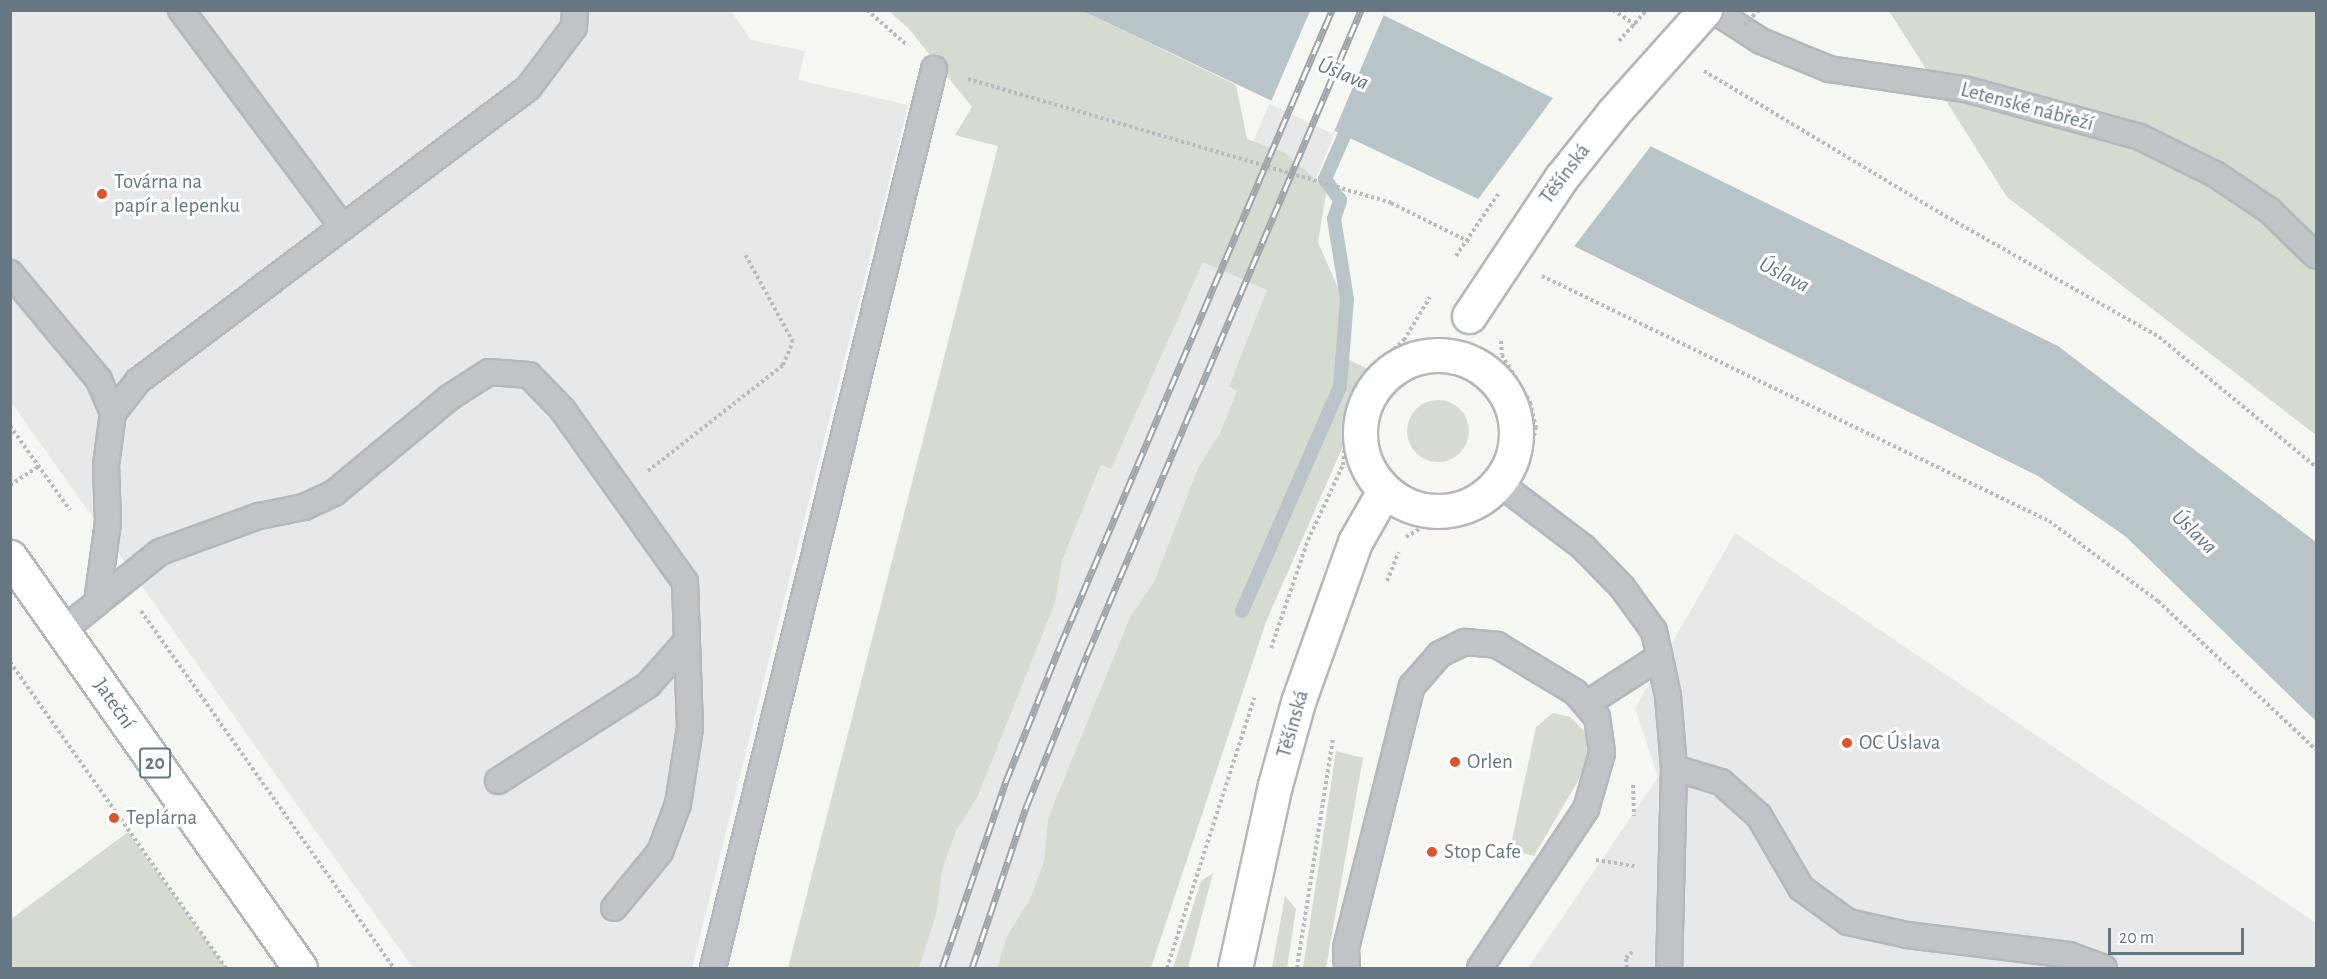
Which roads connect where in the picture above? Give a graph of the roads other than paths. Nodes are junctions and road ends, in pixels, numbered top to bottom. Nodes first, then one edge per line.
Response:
1 (181, 10) edge
2 (574, 10) edge
3 (1713, 11) edge
4 (934, 69) road end
5 (343, 226) junction
6 (2316, 256) edge
7 (10, 273) edge
8 (1448, 355) junction
9 (113, 413) junction
10 (1499, 483) junction
11 (1384, 491) junction
12 (10, 557) edge
13 (98, 602) junction
14 (62, 631) junction
15 (687, 641) junction
16 (1659, 657) junction
17 (1588, 703) junction
18 (1674, 768) junction
19 (498, 782) dead end
20 (614, 908) dead end
21 (300, 969) edge
22 (713, 969) edge
23 (1235, 969) edge
24 (1347, 969) edge
25 (1480, 969) edge
26 (1669, 969) edge
27 (2104, 969) edge

1 - 5 lane
2 - 5 lane
3 - 6 lane, Letenské nábřeží
3 - 8 street, Těšínská, bridge
4 - 22 lane
5 - 9 lane
7 - 9 lane
8 - 10 street
8 - 11 street
9 - 13 lane
10 - 11 street
10 - 16 lane
11 - 23 street, Těšínská
12 - 14 street, Jateční / 20
13 - 14 lane
13 - 15 lane
14 - 21 street, Jateční / 20
15 - 19 lane
15 - 20 lane
16 - 17 lane
16 - 18 lane
17 - 24 lane
17 - 25 lane
18 - 26 lane
18 - 27 lane

